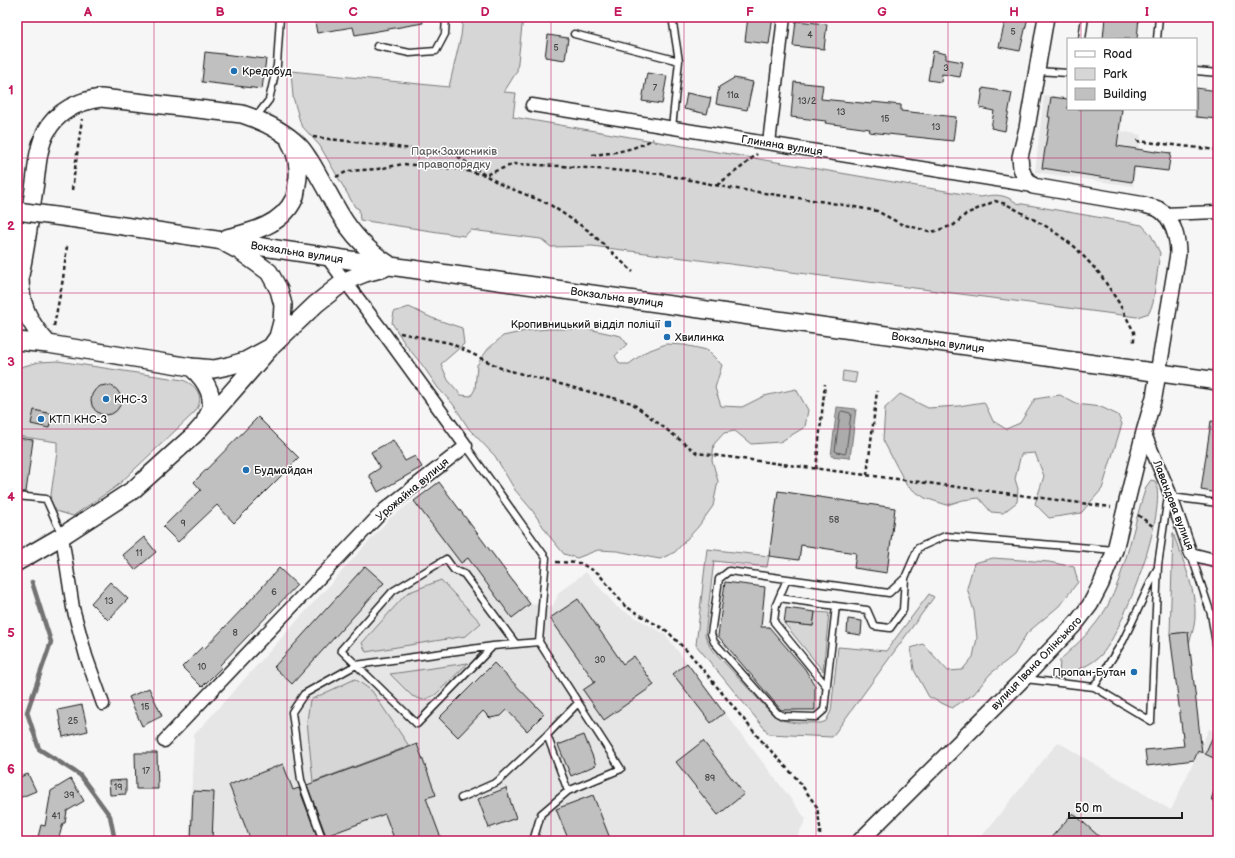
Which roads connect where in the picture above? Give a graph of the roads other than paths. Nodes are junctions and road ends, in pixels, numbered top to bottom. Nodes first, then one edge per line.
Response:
1 (280, 17) edge
2 (446, 17) edge
3 (672, 17) edge
4 (784, 17) edge
5 (1046, 17) edge
6 (1085, 17) edge
7 (1159, 17) edge
8 (574, 34) dead end
9 (1082, 38) edge
10 (1157, 38) edge
11 (377, 46) dead end
12 (679, 61) junction
13 (1036, 70) junction
14 (1197, 71) edge
15 (1067, 73) edge
16 (1218, 73) edge
17 (532, 105) dead end
18 (255, 118) junction
19 (672, 128) junction
20 (283, 132) junction
21 (769, 143) junction
22 (1033, 186) junction
23 (17, 211) edge
24 (1218, 212) edge
25 (1163, 214) junction
26 (220, 240) junction
27 (326, 256) junction
28 (390, 266) junction
29 (345, 281) junction
30 (19, 282) edge
31 (50, 338) junction
32 (17, 341) edge
33 (271, 347) junction
34 (191, 367) junction
35 (1158, 372) junction
36 (1218, 381) edge
37 (1144, 432) junction
38 (195, 434) junction
39 (466, 446) junction
40 (1170, 494) junction
41 (17, 496) edge
42 (1218, 503) edge
43 (62, 536) junction
44 (1115, 550) junction
45 (1191, 554) junction
46 (1218, 561) edge
47 (17, 562) edge
48 (1158, 565) junction
49 (905, 578) junction
50 (787, 579) junction
51 (779, 598) junction
52 (836, 606) junction
53 (1211, 614) junction
54 (1218, 617) edge
55 (539, 642) junction
56 (516, 644) junction
57 (493, 646) junction
58 (1218, 655) edge
59 (356, 665) junction
60 (1023, 679) junction
61 (827, 687) junction
62 (1094, 687) junction
63 (578, 703) junction
64 (102, 704) dead end
65 (547, 735) junction
66 (164, 741) dead end
67 (568, 791) junction
68 (1218, 792) edge
69 (461, 798) dead end
70 (1218, 799) edge
71 (323, 841) edge
72 (533, 841) edge
73 (860, 841) edge

1 - 18 lane
2 - 11 lane
3 - 12 lane
4 - 21 street
5 - 13 street
6 - 9 lane
7 - 10 lane
8 - 12 lane
12 - 19 lane
13 - 15 lane
13 - 22 street
14 - 16 lane
17 - 19 street, Глиняна вулиця
18 - 20 main road
18 - 30 main road
19 - 21 street, Глиняна вулиця
20 - 26 main road
20 - 28 main road
21 - 22 street, Глиняна вулиця
22 - 25 street
23 - 26 main road, Вокзальна вулиця, bridge
24 - 25 street
25 - 35 street, вулиця Івана Олінського
26 - 27 main road, Вокзальна вулиця
26 - 33 main road
27 - 28 main road, Вокзальна вулиця
27 - 29 street
28 - 29 main road
28 - 35 main road, Вокзальна вулиця
29 - 33 main road
29 - 39 street
30 - 31 main road
31 - 32 main road
31 - 34 main road
33 - 34 main road
33 - 38 main road
34 - 38 main road
35 - 36 main road, Вокзальна вулиця
35 - 37 street, вулиця Івана Олінського
37 - 40 street, Лавандова вулиця
37 - 44 street, вулиця Івана Олінського
38 - 43 main road
39 - 55 lane
39 - 66 street, Урожайна вулиця
40 - 42 lane
40 - 45 street, Лавандова вулиця
40 - 48 lane
41 - 43 lane
43 - 47 main road
43 - 64 street
44 - 49 lane
44 - 60 street, вулиця Івана Олінського
45 - 46 street, Лавандова вулиця
45 - 53 lane
48 - 62 lane
48 - 62 lane
49 - 50 lane
49 - 52 lane
50 - 51 lane
50 - 61 lane
51 - 52 lane
51 - 61 lane
52 - 61 lane
53 - 54 lane
53 - 58 lane
55 - 56 lane
55 - 63 lane
56 - 57 lane
56 - 59 lane
57 - 59 lane
57 - 59 lane
59 - 71 lane
60 - 62 lane
60 - 73 street, вулиця Івана Олінського
63 - 65 lane
63 - 67 lane
65 - 67 lane
65 - 69 lane
67 - 72 lane
68 - 70 lane

